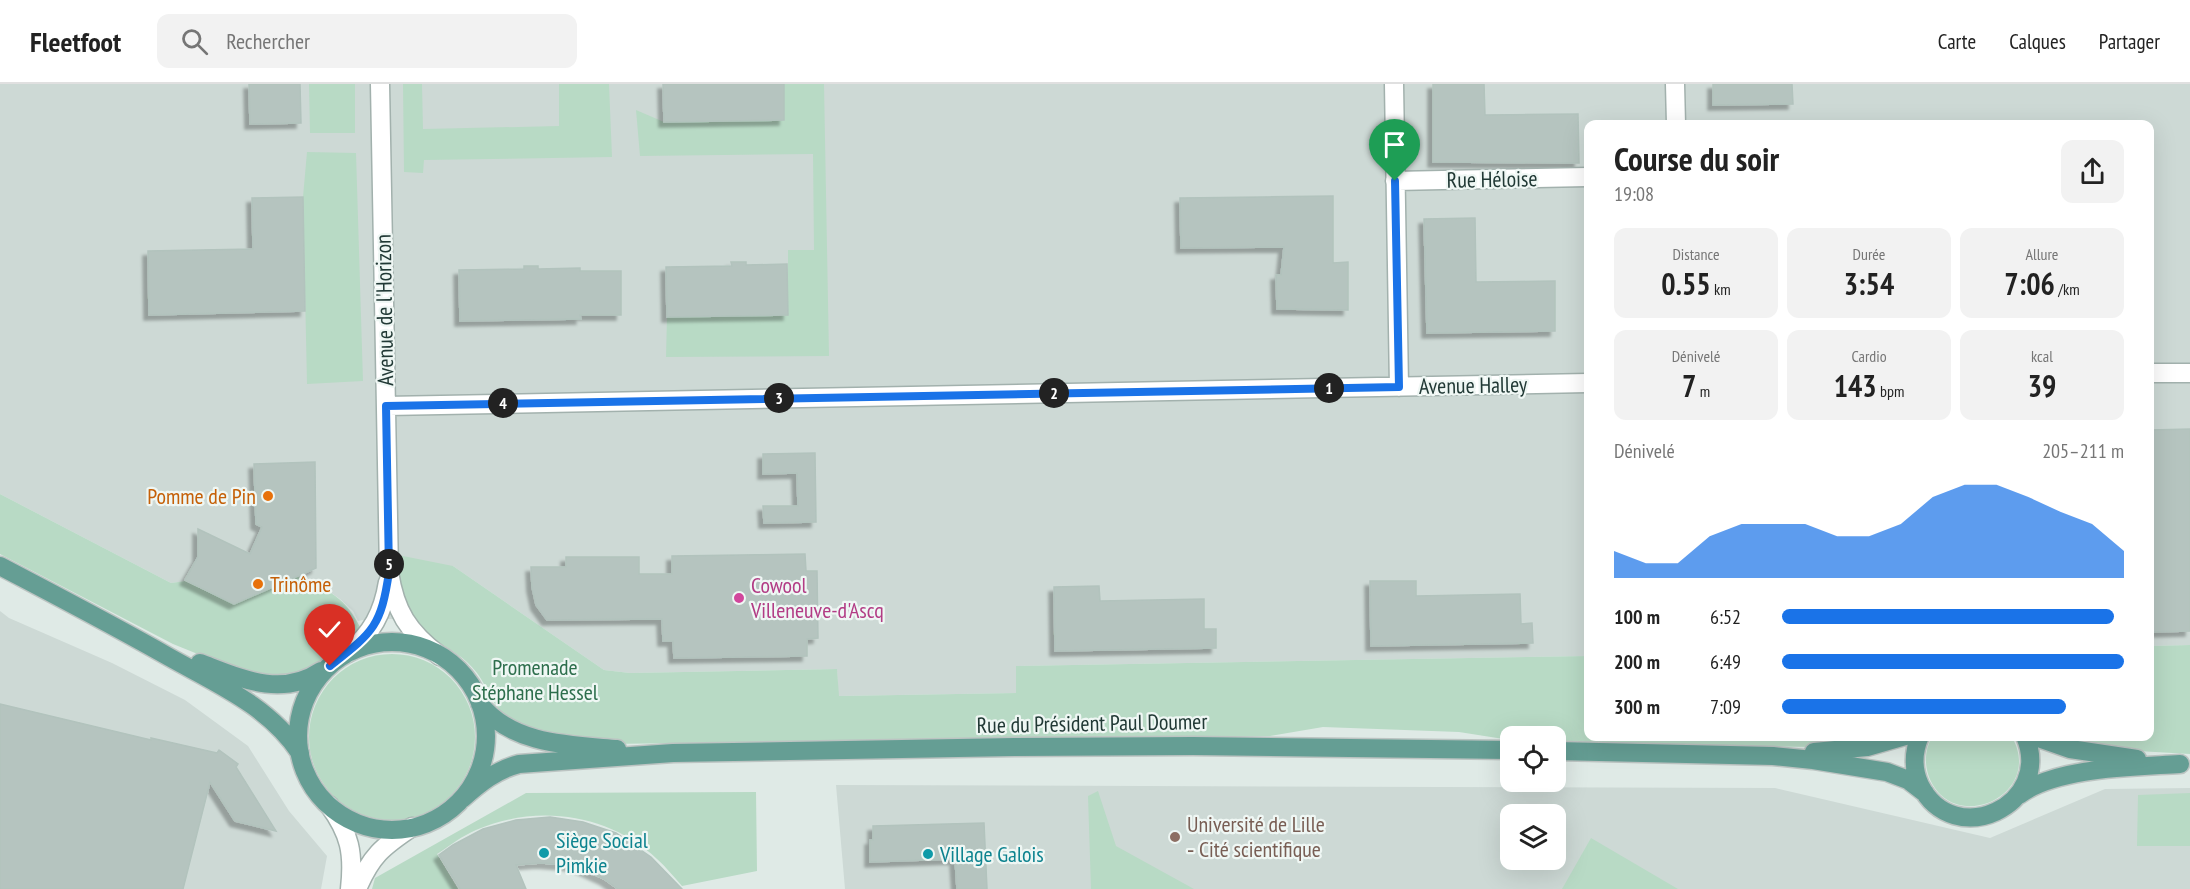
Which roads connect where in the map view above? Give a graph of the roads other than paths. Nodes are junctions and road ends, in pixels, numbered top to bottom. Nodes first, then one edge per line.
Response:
1 (380, 84) edge
2 (1394, 84) edge
3 (1675, 84) edge
4 (1676, 120) edge
5 (1584, 177) edge
6 (1395, 181) junction
7 (2154, 373) edge
8 (2190, 373) edge
9 (1584, 384) edge
10 (1399, 387) junction
11 (386, 406) junction
12 (0, 566) edge
13 (389, 572) junction
14 (127, 633) junction
15 (348, 653) junction
16 (440, 656) junction
17 (330, 666) junction
18 (480, 704) junction
19 (1888, 741) edge
20 (1918, 741) edge
21 (2026, 741) edge
22 (2046, 741) edge
23 (1500, 750) edge
24 (1566, 751) edge
25 (300, 753) junction
26 (673, 753) junction
27 (1773, 756) junction
28 (2185, 764) edge
29 (1925, 793) junction
30 (462, 798) junction
31 (2016, 798) junction
32 (329, 805) junction
33 (412, 827) junction
34 (350, 889) edge
35 (357, 889) edge

1 - 11 street, Avenue de l'Horizon
2 - 6 street
3 - 4 street
5 - 6 street, Rue Héloise
6 - 10 street
7 - 8 street
9 - 10 street, Avenue Halley
10 - 11 street, Avenue Halley
11 - 13 street, Avenue de l'Horizon
12 - 14 main road
13 - 15 street, Avenue de l'Horizon
13 - 16 street, Avenue de l'Horizon
14 - 17 main road
14 - 25 main road
15 - 16 main road
15 - 17 main road
16 - 18 main road
17 - 25 main road
18 - 26 main road, Rue du Président Paul Doumer
18 - 30 main road
19 - 27 main road
20 - 29 main road
21 - 31 main road
22 - 28 main road
23 - 26 main road, Rue du Président Paul Doumer
24 - 27 main road
25 - 32 main road
26 - 30 main road, Rue du Président Paul Doumer
27 - 29 main road
28 - 31 main road
29 - 31 main road
30 - 33 main road
32 - 33 main road
32 - 34 street
33 - 35 street

